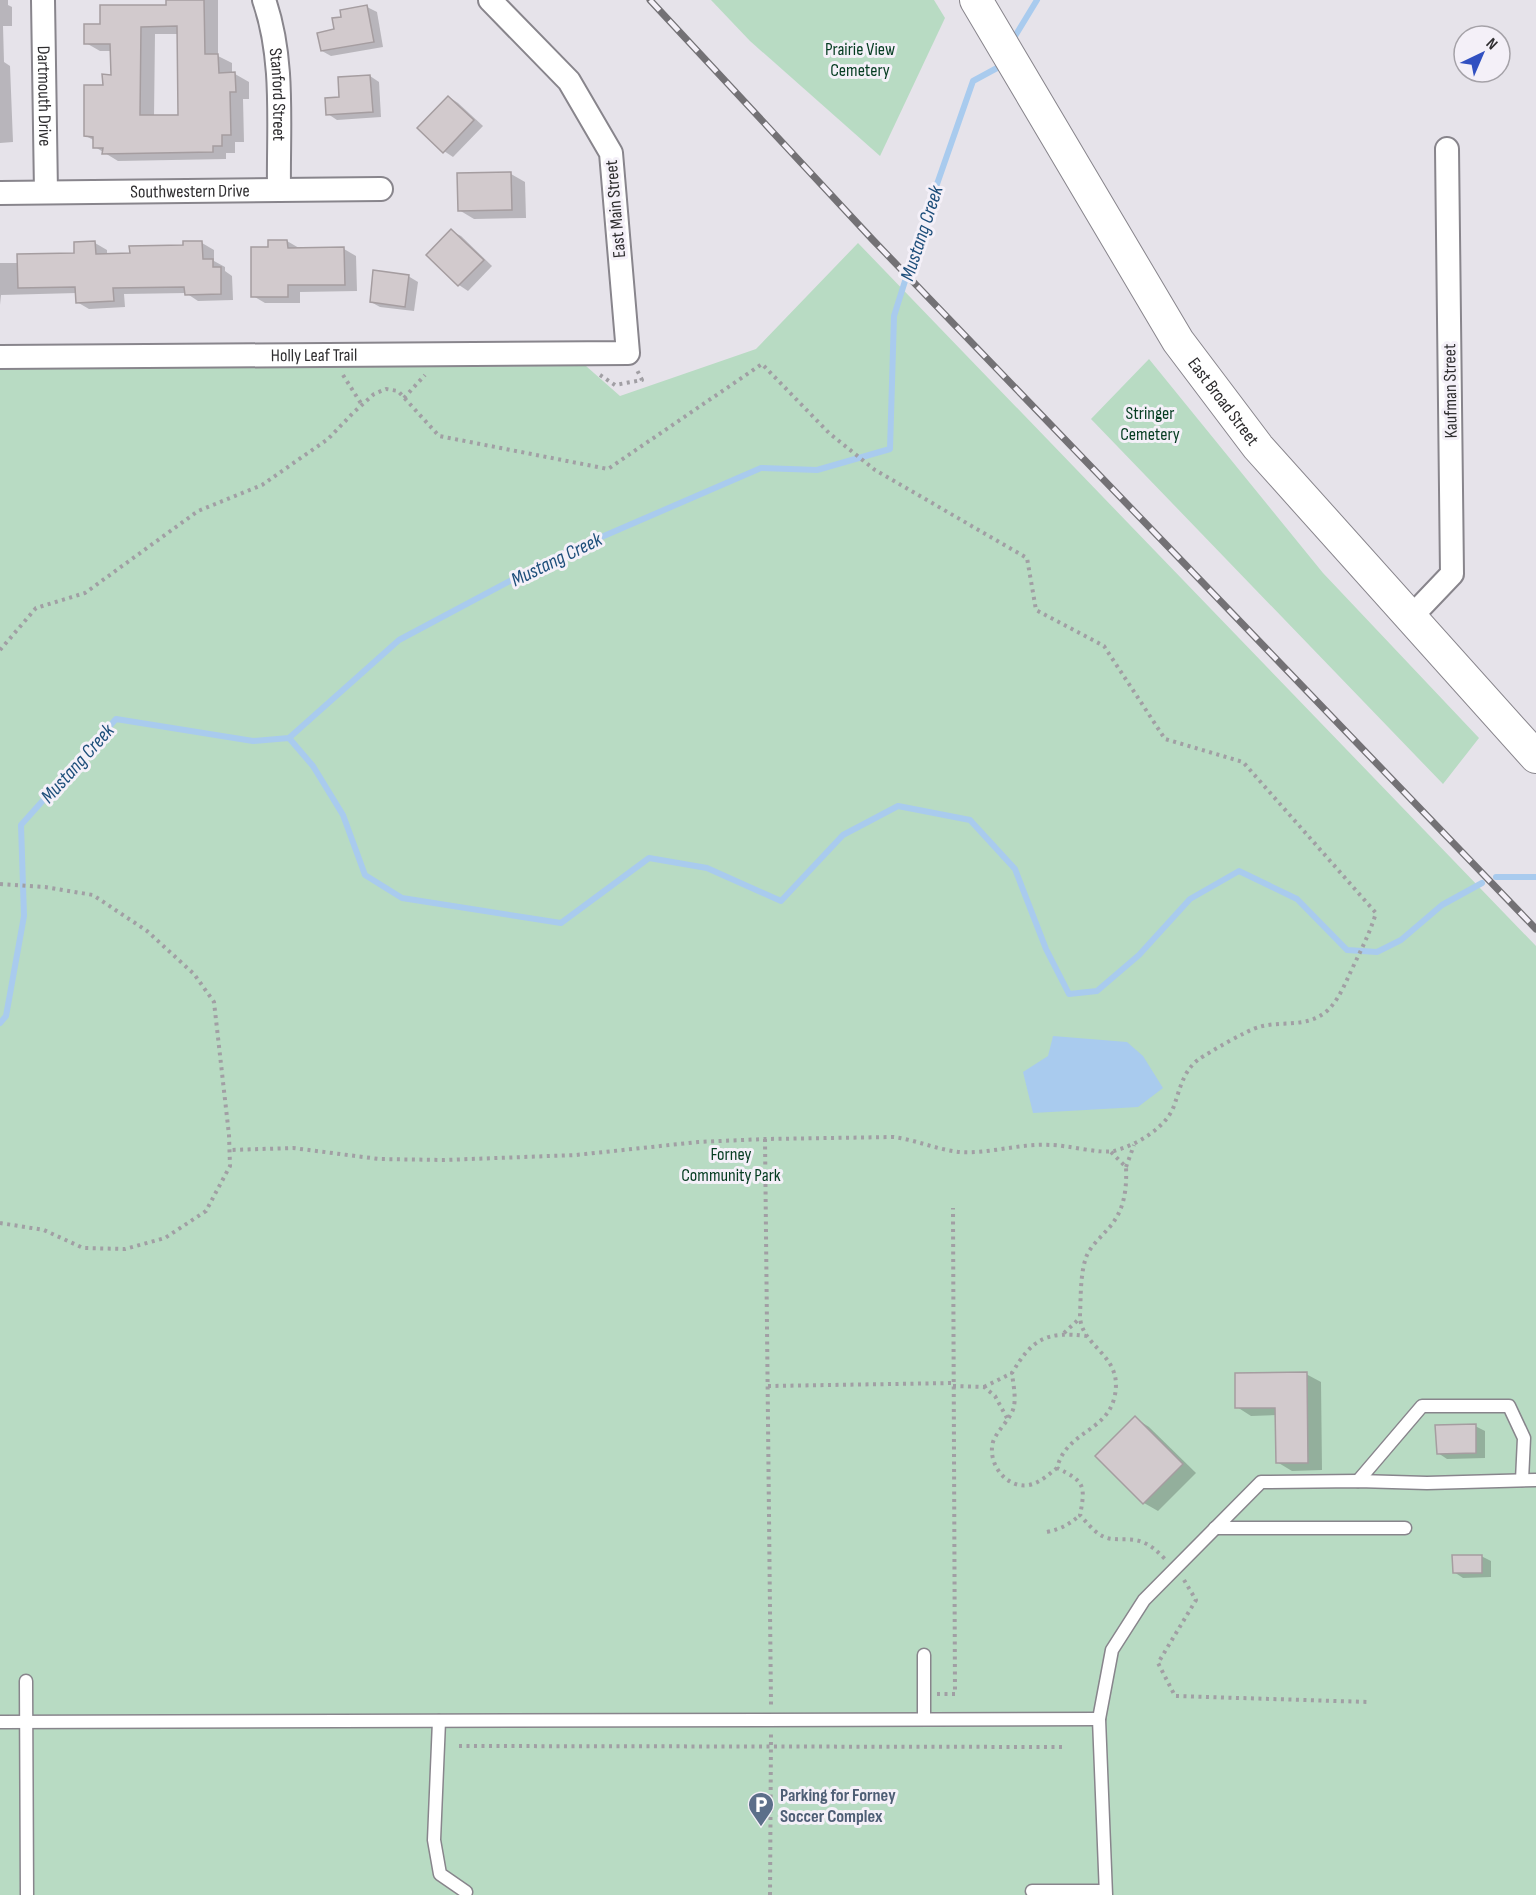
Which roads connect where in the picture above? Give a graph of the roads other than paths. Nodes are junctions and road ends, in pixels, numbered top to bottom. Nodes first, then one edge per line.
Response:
1 (43, 0) edge
2 (264, 0) edge
3 (490, 0) edge
4 (982, 11) edge
5 (1447, 149) dead end
6 (381, 189) dead end
7 (279, 190) junction
8 (46, 192) junction
9 (0, 193) edge
10 (628, 353) joint
11 (0, 357) edge
12 (1411, 617) junction
13 (1536, 757) edge
14 (1522, 1480) junction
15 (1536, 1480) edge
16 (1358, 1481) junction
17 (1215, 1528) junction
18 (1405, 1528) dead end
19 (924, 1655) dead end
20 (26, 1681) dead end
21 (924, 1719) junction
22 (1099, 1719) junction
23 (440, 1721) junction
24 (0, 1722) edge
25 (25, 1722) junction
26 (1032, 1891) dead end
27 (466, 1892) dead end
28 (1106, 1893) edge
29 (27, 1895) edge

1 - 8 street, Dartmouth Drive
2 - 7 street, Stanford Street
3 - 10 street, East Main Street
4 - 12 main road, East Broad Street
5 - 12 street, Kaufman Street
6 - 7 street, Southwestern Drive
7 - 8 street, Southwestern Drive
8 - 9 street, Southwestern Drive
10 - 11 street, Holly Leaf Trail
12 - 13 main road, East Broad Street
14 - 15 lane
14 - 16 lane
14 - 16 lane
16 - 17 lane
17 - 18 lane
17 - 22 lane
19 - 21 lane
20 - 25 lane
21 - 22 lane
21 - 23 lane
22 - 28 lane
23 - 25 lane
23 - 27 lane
24 - 25 lane
25 - 29 lane
26 - 28 lane

